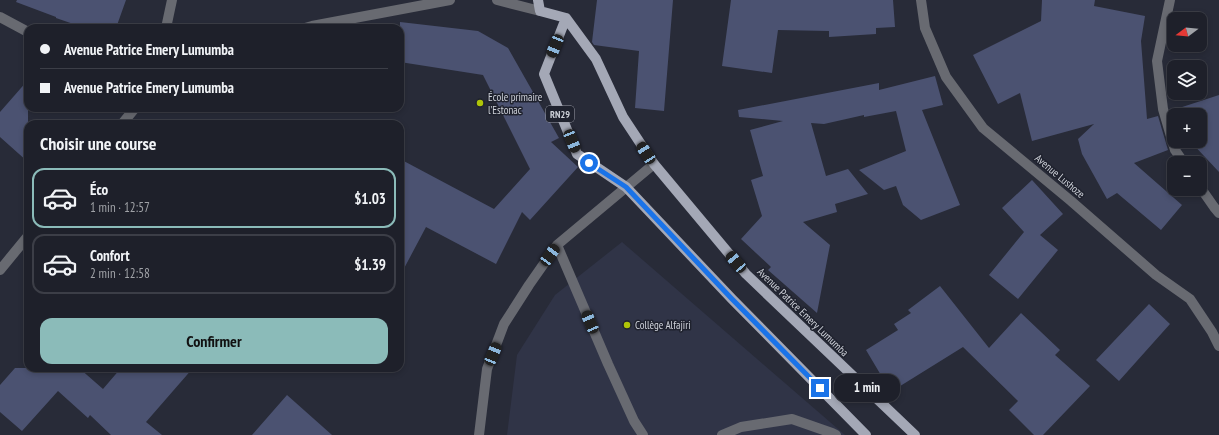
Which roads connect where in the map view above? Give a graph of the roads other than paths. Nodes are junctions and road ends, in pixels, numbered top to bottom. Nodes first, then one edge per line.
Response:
1 (172, 0) edge
2 (450, 0) edge
3 (497, 0) edge
4 (538, 0) edge
5 (921, 0) edge
6 (1170, 0) edge
7 (540, 11) junction
8 (0, 17) edge
9 (566, 18) junction
10 (167, 24) edge
11 (323, 24) edge
12 (24, 30) edge
13 (132, 112) edge
14 (125, 120) edge
15 (1179, 156) edge
16 (654, 164) junction
17 (626, 187) junction
18 (1206, 196) edge
19 (1219, 213) edge
20 (24, 241) edge
21 (557, 245) junction
22 (0, 270) edge
23 (1219, 346) edge
24 (865, 434) edge
25 (479, 435) edge
26 (643, 435) edge
27 (722, 435) edge
28 (836, 435) edge
29 (915, 435) edge

1 - 10 street
2 - 11 street
3 - 7 street
4 - 7 main road
5 - 23 street, Avenue Lushoze
6 - 15 street
7 - 9 main road
8 - 12 street
9 - 16 main road, Avenue Patrice Emery Lumumba
9 - 17 main road, RN29
13 - 14 street
16 - 17 street
16 - 29 main road, Avenue Patrice Emery Lumumba
17 - 21 street
17 - 24 main road, RN29
18 - 19 street
20 - 22 street
21 - 25 street
21 - 26 street
27 - 28 street

